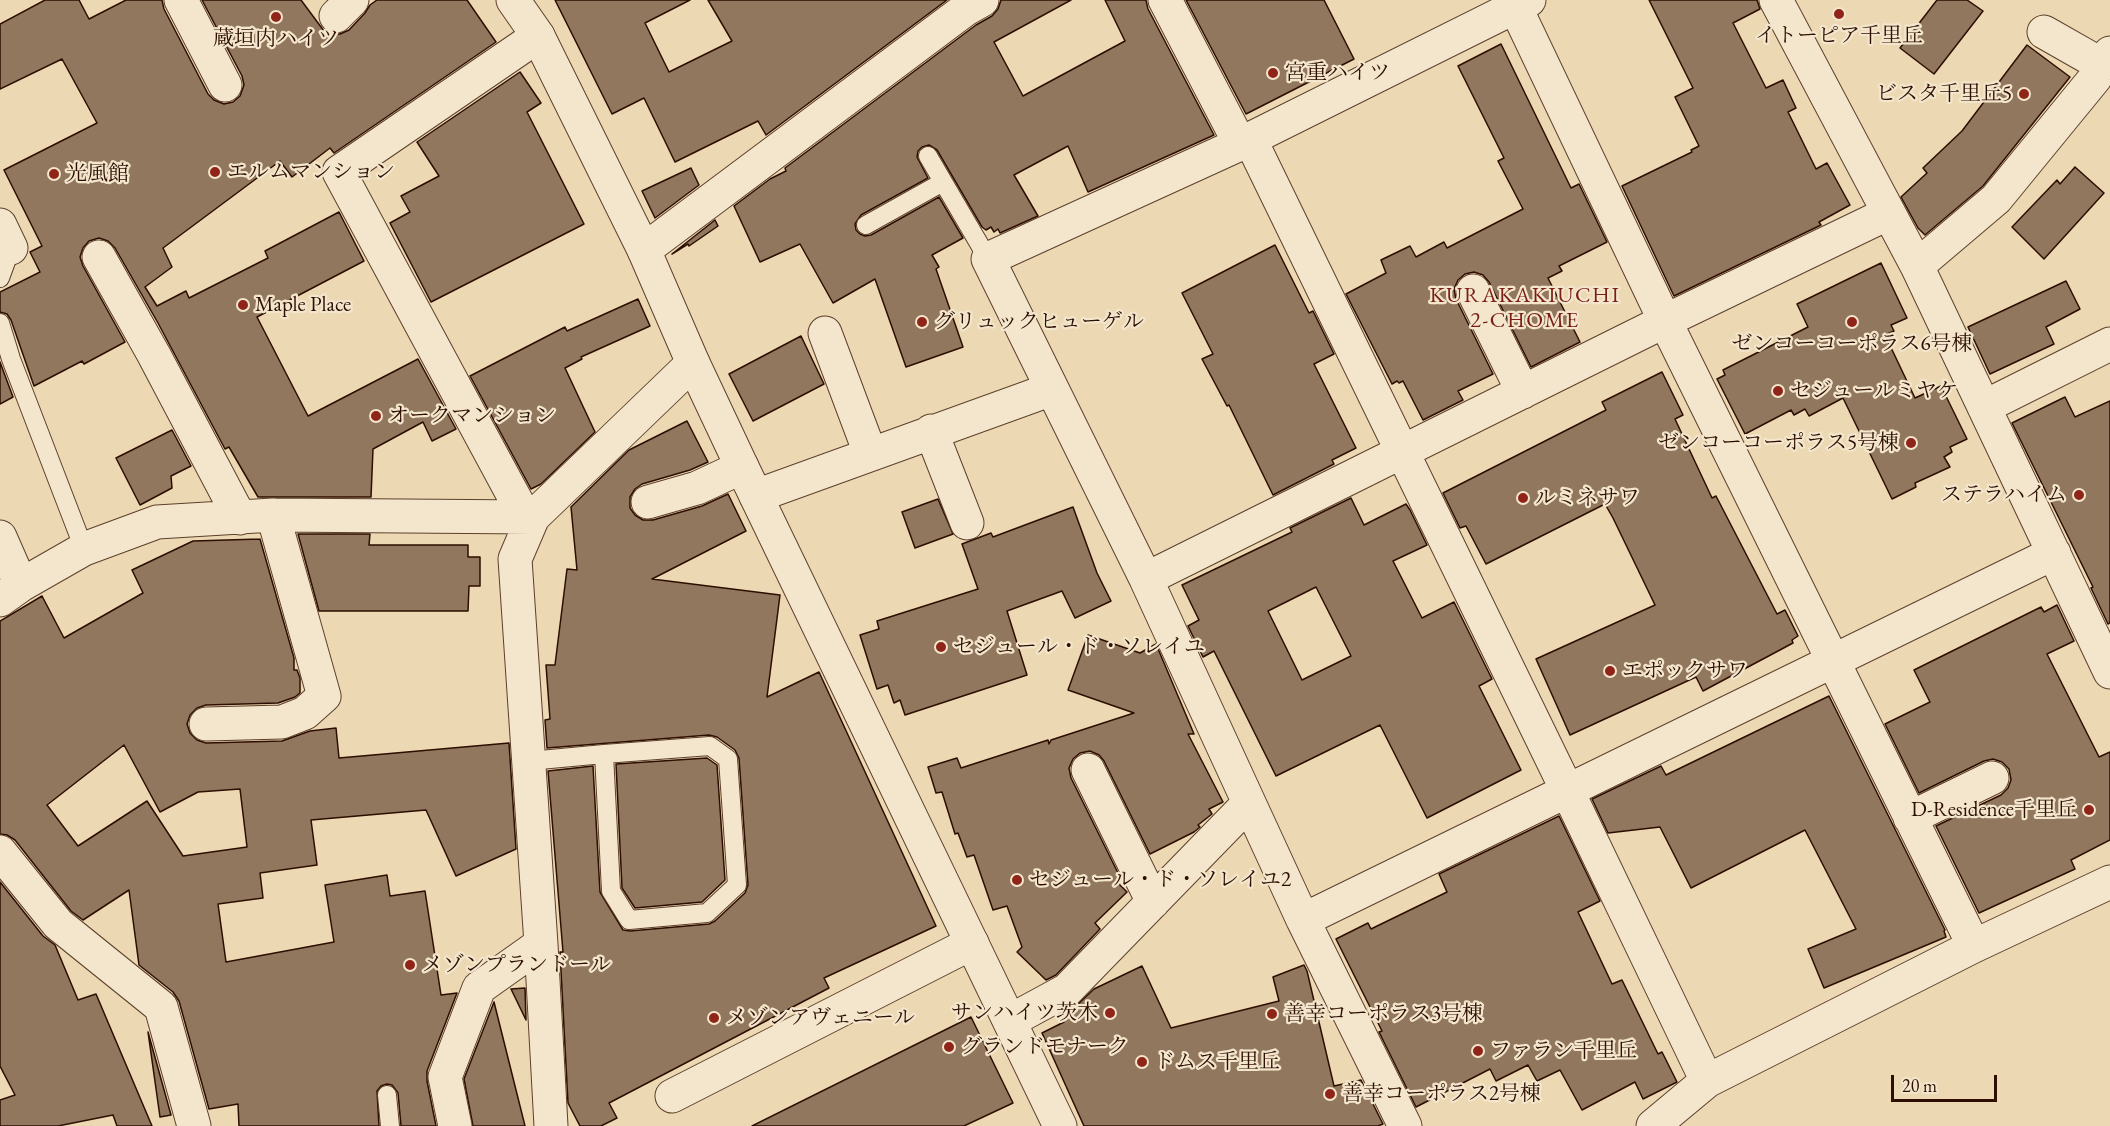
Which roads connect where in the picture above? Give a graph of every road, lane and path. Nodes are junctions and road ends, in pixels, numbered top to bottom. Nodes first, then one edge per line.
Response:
1 (181, 0) edge
2 (513, 0) edge
3 (1165, 0) edge
4 (1776, 0) edge
5 (1519, 2) edge
6 (970, 3) edge
7 (2044, 32) dead end
8 (538, 36) junction
9 (2106, 59) edge
10 (225, 85) dead end
11 (1245, 141) junction
12 (928, 156) dead end
13 (943, 182) junction
14 (1889, 213) junction
15 (866, 225) dead end
16 (5, 237) edge
17 (644, 250) junction
18 (99, 257) dead end
19 (988, 259) junction
20 (1917, 266) junction
21 (0, 278) edge
22 (1473, 291) dead end
23 (1665, 321) junction
24 (0, 323) edge
25 (825, 333) dead end
26 (2110, 344) edge
27 (693, 363) junction
28 (1052, 389) junction
29 (1523, 392) junction
30 (1984, 407) junction
31 (932, 432) junction
32 (1403, 452) junction
33 (870, 453) junction
34 (749, 481) junction
35 (648, 502) dead end
36 (273, 515) junction
37 (529, 517) junction
38 (240, 518) junction
39 (967, 524) dead end
40 (0, 537) edge
41 (84, 549) junction
42 (2054, 553) junction
43 (1146, 579) junction
44 (10, 592) edge
45 (1832, 661) junction
46 (2110, 672) edge
47 (206, 724) dead end
48 (604, 754) junction
49 (529, 761) junction
50 (1088, 770) dead end
51 (1992, 778) dead end
52 (1567, 790) junction
53 (1249, 803) junction
54 (1910, 818) junction
55 (0, 852) edge
56 (2110, 882) edge
57 (1153, 902) junction
58 (1303, 920) junction
59 (972, 943) junction
60 (541, 944) junction
61 (1974, 946) junction
62 (1010, 1021) junction
63 (1707, 1081) junction
64 (387, 1095) dead end
65 (672, 1096) dead end
66 (194, 1126) edge
67 (390, 1126) edge
68 (454, 1126) edge
69 (551, 1126) edge
70 (1060, 1126) edge
71 (1405, 1126) edge
72 (1653, 1126) edge

1 - 10 street
2 - 8 street
3 - 11 street
4 - 14 street
5 - 11 street
5 - 23 street
6 - 17 street
7 - 9 street
8 - 17 street
8 - 37 street
9 - 20 street
11 - 19 street
11 - 32 street
12 - 13 lane
13 - 15 lane
13 - 19 lane
14 - 20 street
14 - 23 street
16 - 21 lane
17 - 27 street
18 - 38 street
19 - 28 street
20 - 30 street
22 - 29 street
23 - 29 street
23 - 45 street
24 - 41 lane
25 - 33 street
26 - 30 street
27 - 34 street
27 - 37 street
28 - 31 street
28 - 43 street
29 - 32 street
30 - 42 street
31 - 33 street
31 - 39 street
32 - 43 street
32 - 52 street
33 - 34 street
34 - 35 street
34 - 59 street
36 - 37 street
36 - 38 street
36 - 47 street
37 - 49 street
38 - 41 street
40 - 44 street
41 - 44 street
42 - 45 street
42 - 46 street
43 - 53 street
45 - 52 street
45 - 54 street
48 - 48 lane
48 - 49 lane
49 - 60 street
50 - 57 street
51 - 54 street
52 - 58 street
52 - 63 street
53 - 57 street
53 - 58 street
54 - 61 street
55 - 66 street
56 - 61 street
57 - 62 street
58 - 71 street
59 - 62 street
59 - 65 street
60 - 68 street
60 - 69 street
61 - 63 street
62 - 70 street
63 - 72 street
64 - 67 lane

